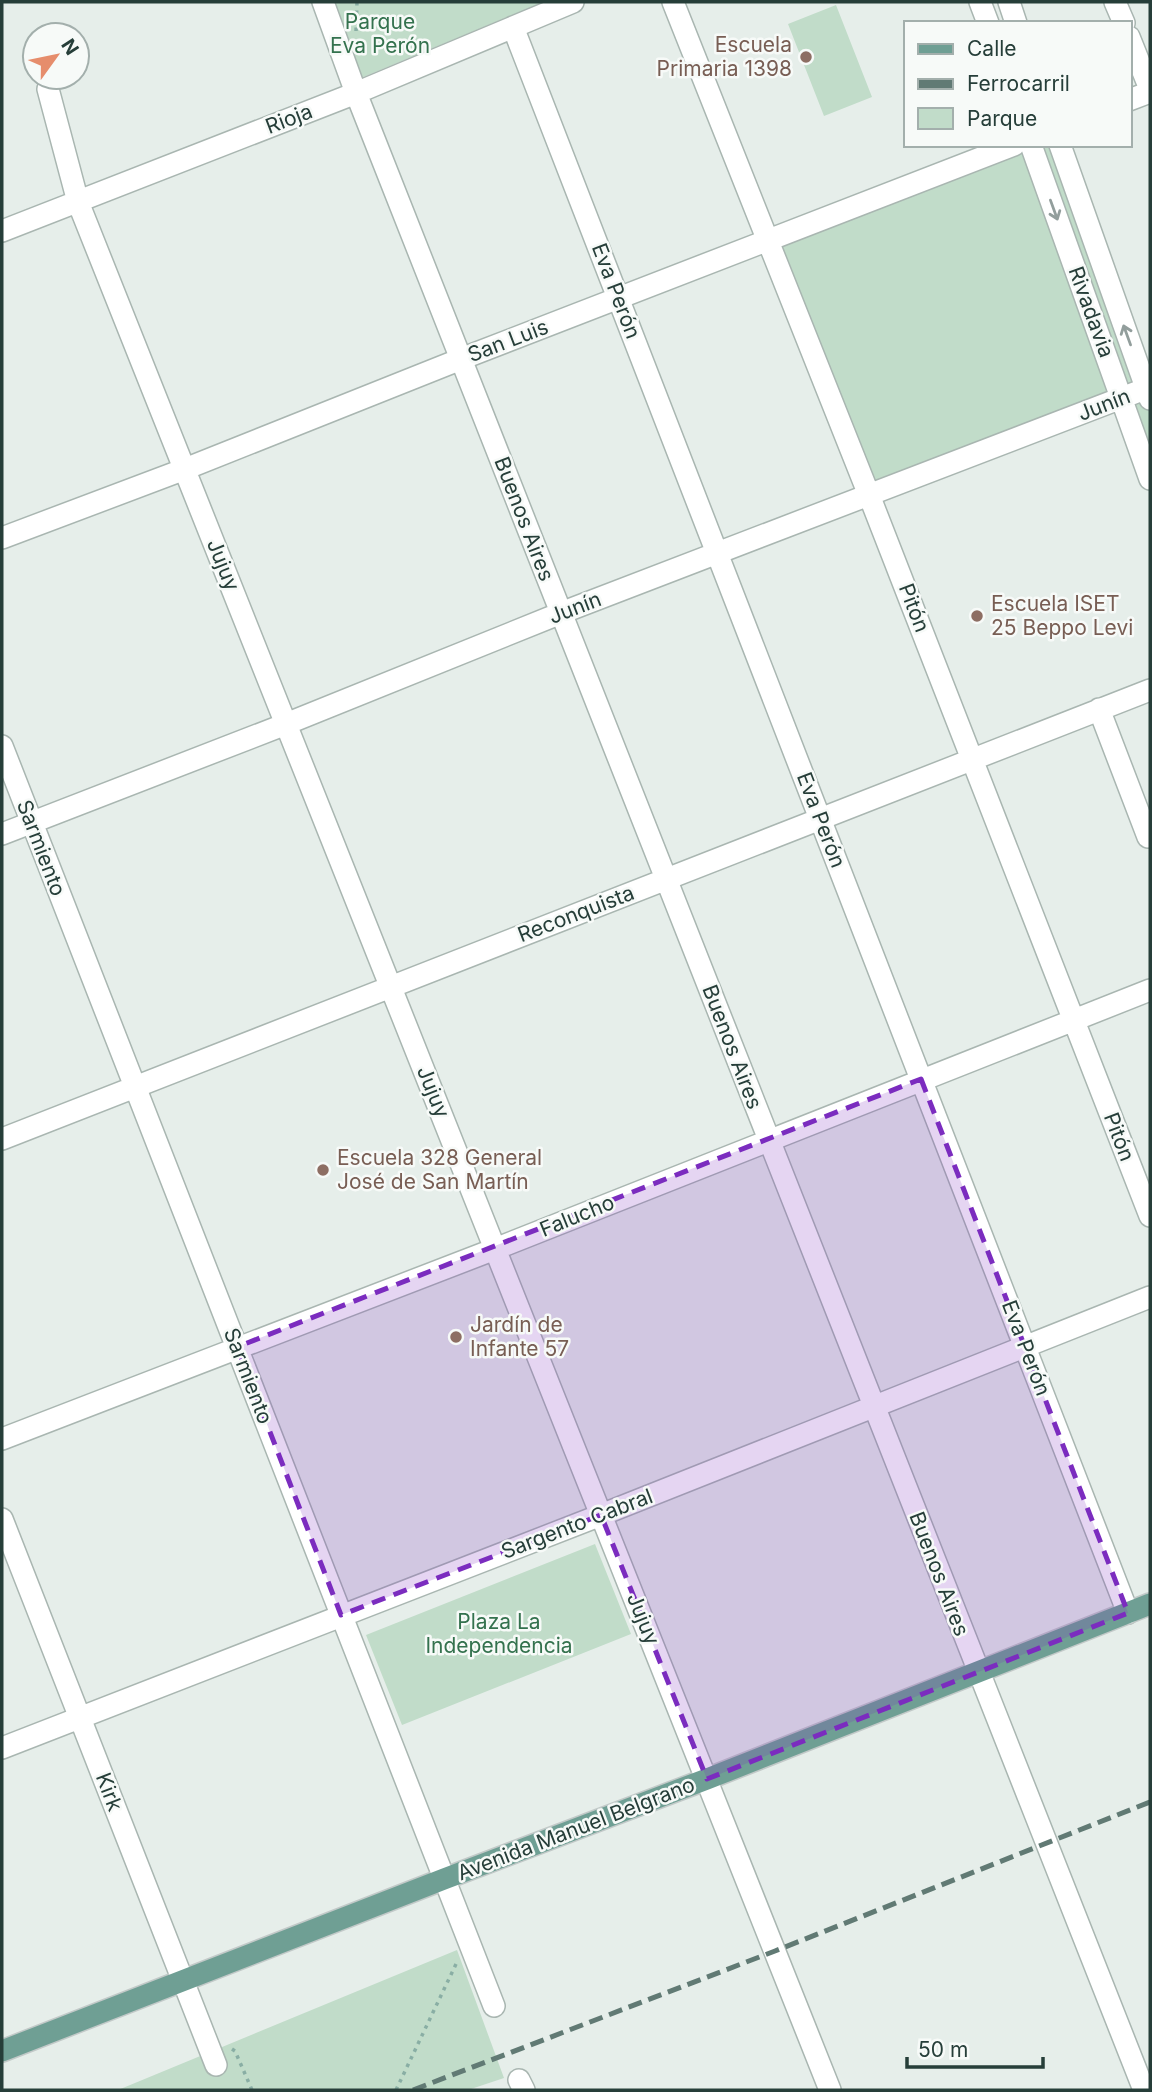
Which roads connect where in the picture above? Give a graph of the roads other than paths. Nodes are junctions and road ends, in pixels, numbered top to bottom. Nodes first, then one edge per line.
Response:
1 (323, 2) edge
2 (573, 2) edge
3 (673, 2) edge
4 (980, 2) edge
5 (1009, 2) edge
6 (1115, 2) edge
7 (987, 21) edge
8 (1015, 21) edge
9 (1123, 21) edge
10 (513, 27) junction
11 (1131, 42) edge
12 (49, 91) edge
13 (1150, 91) edge
14 (356, 93) junction
15 (1131, 99) edge
16 (1009, 147) edge
17 (1032, 147) edge
18 (1061, 147) edge
19 (78, 202) junction
20 (2, 231) edge
21 (769, 240) junction
22 (618, 298) junction
23 (461, 359) junction
24 (1149, 392) edge
25 (1121, 398) junction
26 (185, 469) junction
27 (1150, 479) edge
28 (869, 495) junction
29 (2, 538) edge
30 (717, 553) junction
31 (561, 613) junction
32 (1150, 690) edge
33 (1099, 709) junction
34 (286, 724) junction
35 (2, 746) edge
36 (972, 759) junction
37 (820, 818) junction
38 (31, 822) junction
39 (2, 834) edge
40 (1148, 837) dead end
41 (666, 879) junction
42 (391, 987) junction
43 (1150, 990) edge
44 (1074, 1020) junction
45 (921, 1079) junction
46 (135, 1087) junction
47 (2, 1139) edge
48 (768, 1139) junction
49 (1150, 1216) edge
50 (495, 1249) junction
51 (1150, 1297) edge
52 (1025, 1346) junction
53 (237, 1348) junction
54 (873, 1406) junction
55 (2, 1439) edge
56 (601, 1515) junction
57 (2, 1519) edge
58 (1150, 1604) edge
59 (1128, 1613) junction
60 (341, 1615) junction
61 (977, 1672) junction
62 (80, 1718) junction
63 (2, 1748) edge
64 (707, 1779) junction
65 (444, 1879) junction
66 (183, 1980) junction
67 (494, 2006) dead end
68 (2, 2051) edge
69 (216, 2065) dead end
70 (830, 2090) edge
71 (1143, 2090) edge

1 - 14 street, Buenos Aires
2 - 10 street, Rioja
3 - 21 street, Pitón
4 - 7 street
5 - 8 street
6 - 9 street
10 - 14 street, Rioja
10 - 22 street, Eva Perón
11 - 13 street
12 - 19 street, Jujuy
13 - 15 street
14 - 19 street, Rioja
14 - 23 street, Buenos Aires
16 - 21 street, San Luis
17 -> 25 street, Rivadavia
24 -> 18 street, Rivadavia
19 - 20 street, Rioja
19 - 26 street, Jujuy
21 - 22 street, San Luis
21 - 28 street, Pitón
22 - 23 street, San Luis
22 - 30 street, Eva Perón
23 - 26 street, San Luis
23 - 31 street, Buenos Aires
24 - 25 street, Junín
25 - 27 street, Rivadavia
25 - 28 street, Junín
26 - 29 street, San Luis
26 - 34 street, Jujuy
28 - 30 street, Junín
28 - 36 street, Pitón
30 - 31 street, Junín
30 - 37 street, Eva Perón
31 - 34 street, Junín
31 - 41 street, Buenos Aires
32 - 33 street, Reconquista
33 - 36 street, Reconquista
33 - 40 street
34 - 38 street, Junín
34 - 42 street, Jujuy
35 - 38 street, Sarmiento
36 - 37 street, Reconquista
36 - 44 street, Pitón
37 - 41 street, Reconquista
37 - 45 street, Eva Perón
38 - 39 street, Junín
38 - 46 street, Sarmiento
41 - 42 street, Reconquista
41 - 48 street, Buenos Aires
42 - 46 street, Reconquista
42 - 50 street, Jujuy
43 - 44 street, Falucho
44 - 45 street, Falucho
44 - 49 street, Pitón
45 - 48 street, Falucho
45 - 52 street, Eva Perón
46 - 47 street, Reconquista
46 - 53 street, Sarmiento
48 - 50 street, Falucho
48 - 54 street, Buenos Aires
50 - 53 street, Falucho
50 - 56 street, Jujuy
51 - 52 street, Sargento Cabral
52 - 54 street, Sargento Cabral
52 - 59 street, Eva Perón
53 - 55 street, Falucho
53 - 60 street, Sarmiento
54 - 56 street, Sargento Cabral
54 - 61 street, Buenos Aires
56 - 60 street, Sargento Cabral
56 - 64 street, Jujuy
57 - 62 street, Kirk
58 - 59 main road, Avenida Manuel Belgrano
59 - 61 main road, Avenida Manuel Belgrano
60 - 62 street, Sargento Cabral
60 - 65 street, Sarmiento
61 - 64 main road, Avenida Manuel Belgrano
61 - 71 street, Buenos Aires
62 - 63 street, Sargento Cabral
62 - 66 street, Kirk
64 - 65 main road, Avenida Manuel Belgrano
64 - 70 street, Jujuy
65 - 66 main road, Avenida Manuel Belgrano
65 - 67 street, Sarmiento
66 - 68 main road, Avenida Manuel Belgrano
66 - 69 street, Kirk

